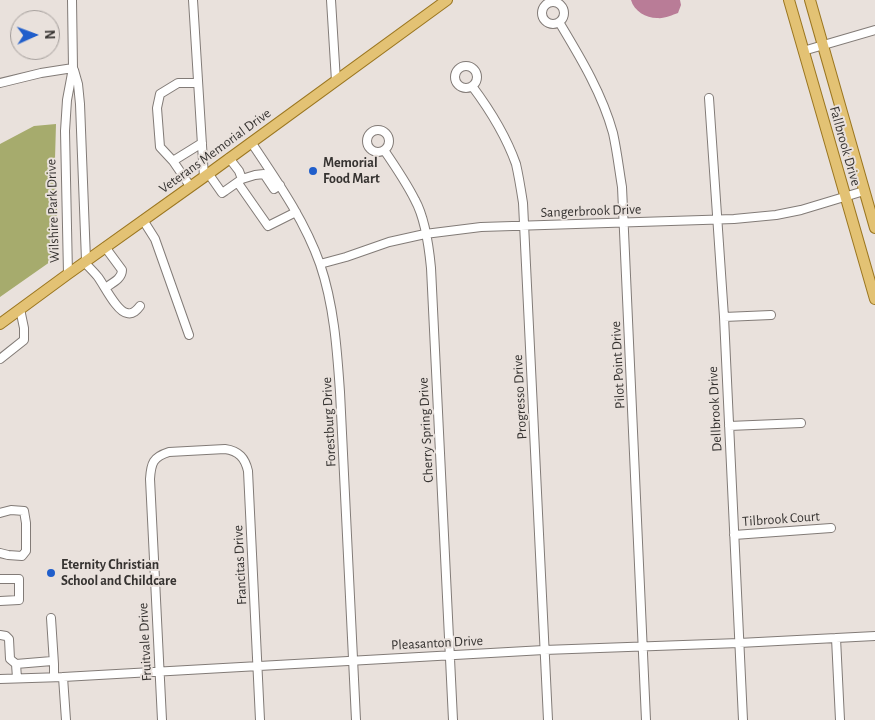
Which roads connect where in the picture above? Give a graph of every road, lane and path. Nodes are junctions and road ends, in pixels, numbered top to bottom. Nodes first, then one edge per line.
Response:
1 (72, 0) edge
2 (193, 0) edge
3 (331, 0) edge
4 (447, 0) edge
5 (789, 0) edge
6 (810, 0) edge
7 (559, 22) dead end
8 (875, 30) edge
9 (822, 46) junction
10 (803, 51) junction
11 (73, 68) junction
12 (336, 81) junction
13 (0, 83) edge
14 (198, 83) junction
15 (472, 86) dead end
16 (710, 98) dead end
17 (251, 142) junction
18 (202, 143) junction
19 (82, 147) junction
20 (64, 148) junction
21 (384, 150) dead end
22 (229, 158) junction
23 (173, 161) junction
24 (206, 175) junction
25 (240, 181) junction
26 (190, 186) junction
27 (280, 186) junction
28 (864, 191) junction
29 (845, 196) junction
30 (296, 212) junction
31 (718, 219) junction
32 (143, 220) junction
33 (623, 223) junction
34 (524, 226) junction
35 (875, 228) edge
36 (425, 234) junction
37 (105, 247) junction
38 (85, 261) junction
39 (320, 264) junction
40 (68, 274) junction
41 (105, 288) junction
42 (875, 299) edge
43 (140, 306) dead end
44 (20, 309) junction
45 (771, 315) dead end
46 (724, 317) junction
47 (0, 324) edge
48 (189, 335) dead end
49 (0, 359) edge
50 (801, 422) dead end
51 (729, 426) junction
52 (198, 450) joint
53 (0, 513) edge
54 (831, 528) dead end
55 (734, 535) junction
56 (0, 553) edge
57 (0, 579) edge
58 (0, 601) edge
59 (51, 618) dead end
60 (0, 635) edge
61 (875, 636) edge
62 (836, 638) junction
63 (739, 643) junction
64 (644, 646) junction
65 (544, 650) junction
66 (450, 656) junction
67 (353, 660) junction
68 (16, 664) junction
69 (54, 664) junction
70 (257, 665) junction
71 (159, 671) junction
72 (54, 677) junction
73 (63, 677) junction
74 (17, 678) junction
75 (0, 679) edge
76 (66, 720) edge
77 (162, 720) edge
78 (260, 720) edge
79 (356, 720) edge
80 (453, 720) edge
81 (548, 720) edge
82 (646, 720) edge
83 (743, 720) edge
84 (840, 720) edge

1 - 11 street, Wilshire Park Drive
2 - 14 street
3 - 12 street
4 - 12 main road, Veterans Memorial Drive
5 - 10 main road, Fallbrook Drive
6 - 9 main road, Fallbrook Drive
7 - 33 street, Pilot Point Drive
8 - 9 street
9 - 10 street
9 - 28 main road, Fallbrook Drive
10 - 29 main road, Fallbrook Drive
11 - 13 street
11 - 19 street, Wilshire Park Drive
11 - 20 street, Wilshire Park Drive
12 - 17 main road, Veterans Memorial Drive
14 - 18 street
14 - 23 street
15 - 34 street, Progresso Drive
16 - 31 street, Dellbrook Drive
17 - 22 main road, Veterans Memorial Drive
17 - 27 street, Forestburg Drive
18 - 23 street
18 - 24 street
19 - 20 street, Wilshire Park Drive
19 - 38 street, Wilshire Park Drive
20 - 40 street, Wilshire Park Drive
21 - 36 street, Cherry Spring Drive
22 - 24 main road, Veterans Memorial Drive
22 - 25 street
23 - 26 street
24 - 25 street
24 - 26 main road, Veterans Memorial Drive
25 - 27 street
25 - 30 street
26 - 32 main road, Veterans Memorial Drive
27 - 30 street, Forestburg Drive
28 - 29 street, Sangerbrook Drive
28 - 35 main road, Fallbrook Drive
29 - 31 street, Sangerbrook Drive
29 - 42 main road, Fallbrook Drive
30 - 39 street, Forestburg Drive
31 - 33 street, Sangerbrook Drive
31 - 46 street, Dellbrook Drive
32 - 37 main road, Veterans Memorial Drive
32 - 48 street
33 - 34 street, Sangerbrook Drive
33 - 64 street, Pilot Point Drive
34 - 36 street, Sangerbrook Drive
34 - 65 street, Progresso Drive
36 - 39 street, Sangerbrook Drive
36 - 66 street, Cherry Spring Drive
37 - 38 main road, Veterans Memorial Drive
37 - 41 street
38 - 40 main road, Veterans Memorial Drive
38 - 41 street
39 - 67 street, Forestburg Drive
40 - 44 main road, Veterans Memorial Drive
41 - 43 street
44 - 47 main road, Veterans Memorial Drive
44 - 49 street
45 - 46 street
46 - 51 street, Dellbrook Drive
50 - 51 street
51 - 55 street, Dellbrook Drive
52 - 70 street, Francitas Drive
52 - 71 street, Fruitvale Drive
53 - 56 street
54 - 55 street, Tilbrook Court
55 - 63 street, Dellbrook Drive
57 - 58 street
59 - 69 street
60 - 68 street
61 - 62 street, Pleasanton Drive
62 - 63 street, Pleasanton Drive
62 - 84 street
63 - 64 street, Pleasanton Drive
63 - 83 street, Dellbrook Drive
64 - 65 street, Pleasanton Drive
64 - 82 street, Pilot Point Drive
65 - 66 street, Pleasanton Drive
65 - 81 street, Progresso Drive
66 - 67 street, Pleasanton Drive
66 - 80 street, Cherry Spring Drive
67 - 70 street, Pleasanton Drive
67 - 79 street, Forestburg Drive
68 - 69 street
68 - 74 street
69 - 72 street
70 - 71 street, Pleasanton Drive
70 - 78 street, Francitas Drive
71 - 73 street, Pleasanton Drive
71 - 77 street, Fruitvale Drive
72 - 73 street, Pleasanton Drive
72 - 74 street, Pleasanton Drive
73 - 76 street
74 - 75 street, Pleasanton Drive

